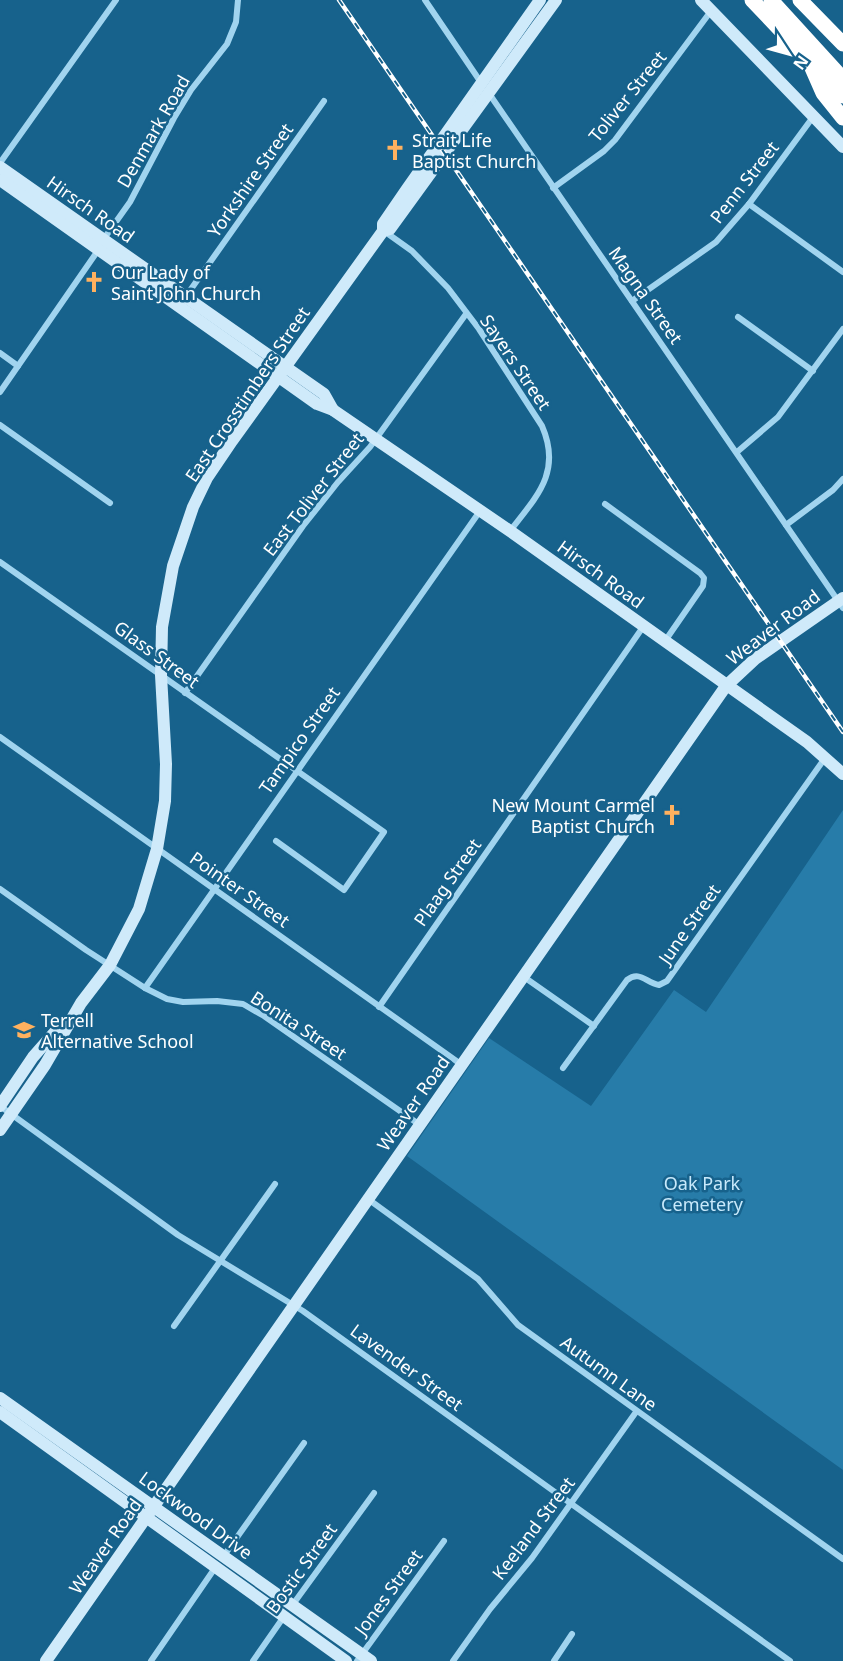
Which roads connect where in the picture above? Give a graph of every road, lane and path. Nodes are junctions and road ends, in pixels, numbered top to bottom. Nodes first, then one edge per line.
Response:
1 (116, 0) edge
2 (238, 0) edge
3 (425, 0) edge
4 (540, 0) edge
5 (556, 0) edge
6 (701, 0) edge
7 (752, 0) edge
8 (771, 0) edge
9 (800, 0) edge
10 (711, 11) junction
11 (843, 44) edge
12 (807, 57) junction
13 (843, 79) edge
14 (485, 88) junction
15 (843, 96) edge
16 (324, 101) dead end
17 (814, 116) junction
18 (843, 118) edge
19 (843, 147) edge
20 (0, 165) edge
21 (0, 180) edge
22 (553, 188) junction
23 (748, 204) junction
24 (383, 231) junction
25 (101, 245) junction
26 (843, 272) edge
27 (632, 301) junction
28 (182, 302) junction
29 (466, 314) junction
30 (738, 317) dead end
31 (843, 329) edge
32 (0, 353) edge
33 (18, 366) junction
34 (813, 371) junction
35 (281, 372) junction
36 (0, 392) edge
37 (0, 425) edge
38 (375, 440) junction
39 (737, 452) junction
40 (843, 479) edge
41 (110, 503) dead end
42 (605, 504) dead end
43 (480, 510) junction
44 (786, 525) junction
45 (510, 531) junction
46 (0, 562) edge
47 (842, 603) edge
48 (644, 627) junction
49 (665, 641) junction
50 (161, 675) junction
51 (726, 686) junction
52 (185, 693) junction
53 (0, 737) edge
54 (825, 758) junction
55 (296, 771) junction
56 (843, 774) edge
57 (276, 841) dead end
58 (157, 849) junction
59 (0, 889) edge
60 (214, 889) junction
61 (110, 965) junction
62 (524, 976) junction
63 (145, 988) junction
64 (81, 1003) junction
65 (379, 1007) junction
66 (594, 1026) junction
67 (462, 1065) junction
68 (563, 1068) dead end
69 (0, 1106) edge
70 (11, 1114) junction
71 (420, 1125) junction
72 (0, 1130) edge
73 (275, 1184) dead end
74 (369, 1199) junction
75 (220, 1261) junction
76 (295, 1306) junction
77 (174, 1326) dead end
78 (0, 1398) edge
79 (0, 1412) edge
80 (636, 1412) junction
81 (304, 1443) dead end
82 (75, 1458) junction
83 (374, 1493) dead end
84 (571, 1504) junction
85 (154, 1507) junction
86 (147, 1518) junction
87 (444, 1542) dead end
88 (223, 1557) junction
89 (843, 1559) edge
90 (215, 1568) junction
91 (291, 1606) junction
92 (284, 1617) junction
93 (572, 1634) dead end
94 (363, 1659) edge
95 (46, 1661) edge
96 (151, 1661) edge
97 (253, 1661) edge
98 (346, 1661) edge
99 (453, 1661) edge
100 (554, 1661) edge
101 (790, 1661) edge

1 - 20 street
2 - 25 street, Denmark Road
3 - 14 street, Magna Street
4 - 14 main road, East Crosstimbers Street
5 - 14 main road, East Crosstimbers Street
6 - 10 main road
7 - 12 highway
8 - 13 highway
9 - 11 highway
10 - 17 main road
10 - 22 street, Toliver Street
12 - 15 highway
12 - 18 highway
14 - 22 street, Magna Street
14 - 24 main road, East Crosstimbers Street
16 - 28 street, Yorkshire Street
17 - 19 main road
17 - 23 street, Penn Street
20 - 25 main road, Hirsch Road
21 - 25 main road, Hirsch Road
22 - 27 street, Magna Street
23 - 26 street
23 - 27 street, Penn Street
24 - 29 street, Sayers Street
24 - 35 main road, East Crosstimbers Street
25 - 28 main road, Hirsch Road
25 - 33 street, Denmark Road
27 - 39 street, Magna Street
28 - 35 main road, Hirsch Road
29 - 38 street, East Toliver Street
29 - 45 street, Sayers Street
30 - 34 street
31 - 34 street
32 - 33 street
33 - 36 street, Denmark Road
34 - 39 street
35 - 38 main road, Hirsch Road
35 - 50 main road, East Crosstimbers Street
37 - 41 street
38 - 43 main road, Hirsch Road
38 - 52 street, East Toliver Street
39 - 44 street, Magna Street
40 - 44 street
42 - 49 street
43 - 45 main road, Hirsch Road
43 - 55 street, Tampico Street
44 - 47 street, Magna Street
45 - 48 main road, Hirsch Road
46 - 50 street, Glass Street
47 - 51 main road, Weaver Road
48 - 49 main road, Hirsch Road
48 - 65 street, Plaag Street
49 - 51 main road, Hirsch Road
50 - 52 street, Glass Street
50 - 58 main road, East Crosstimbers Street
51 - 54 main road, Hirsch Road
51 - 62 main road, Weaver Road
52 - 55 street, Glass Street
53 - 58 street, Pointer Street
54 - 56 main road, Hirsch Road
54 - 66 street, June Street
55 - 57 street, Glass Street
55 - 60 street, Tampico Street
58 - 60 street, Pointer Street
58 - 61 main road, East Crosstimbers Street
59 - 61 street, Bonita Street
60 - 63 street, Tampico Street
60 - 65 street, Pointer Street
61 - 63 street, Bonita Street
61 - 64 main road, East Crosstimbers Street
62 - 66 street
62 - 67 main road, Weaver Road
63 - 71 street, Bonita Street
64 - 69 main road, East Crosstimbers Street
64 - 70 main road, East Crosstimbers Street
65 - 67 street, Pointer Street
66 - 68 street, June Street
67 - 71 main road, Weaver Road
69 - 70 street, Lavender Street
70 - 72 main road, East Crosstimbers Street
70 - 75 street, Lavender Street
71 - 74 main road, Weaver Road
73 - 75 street
74 - 76 main road, Weaver Road
74 - 80 street, Autumn Lane
75 - 76 street, Lavender Street
75 - 77 street
76 - 84 street, Lavender Street
76 - 85 main road, Weaver Road
78 - 82 main road, Lockwood Drive
79 - 82 main road, Lockwood Drive
80 - 84 street, Keeland Street
80 - 89 street, Autumn Lane
81 - 88 street
82 - 85 main road, Lockwood Drive
82 - 86 main road, Lockwood Drive
83 - 91 street, Bostic Street
84 - 99 street, Keeland Street
84 - 101 street, Lavender Street
85 - 86 main road, Weaver Road
85 - 88 main road, Lockwood Drive
86 - 90 main road, Lockwood Drive
86 - 95 main road, Weaver Road
87 - 94 street, Jones Street
88 - 90 street
88 - 91 main road, Lockwood Drive
90 - 92 main road, Lockwood Drive
90 - 96 street
91 - 92 street, Bostic Street
91 - 94 main road, Lockwood Drive
92 - 97 street, Bostic Street
92 - 98 main road, Lockwood Drive
93 - 100 street

